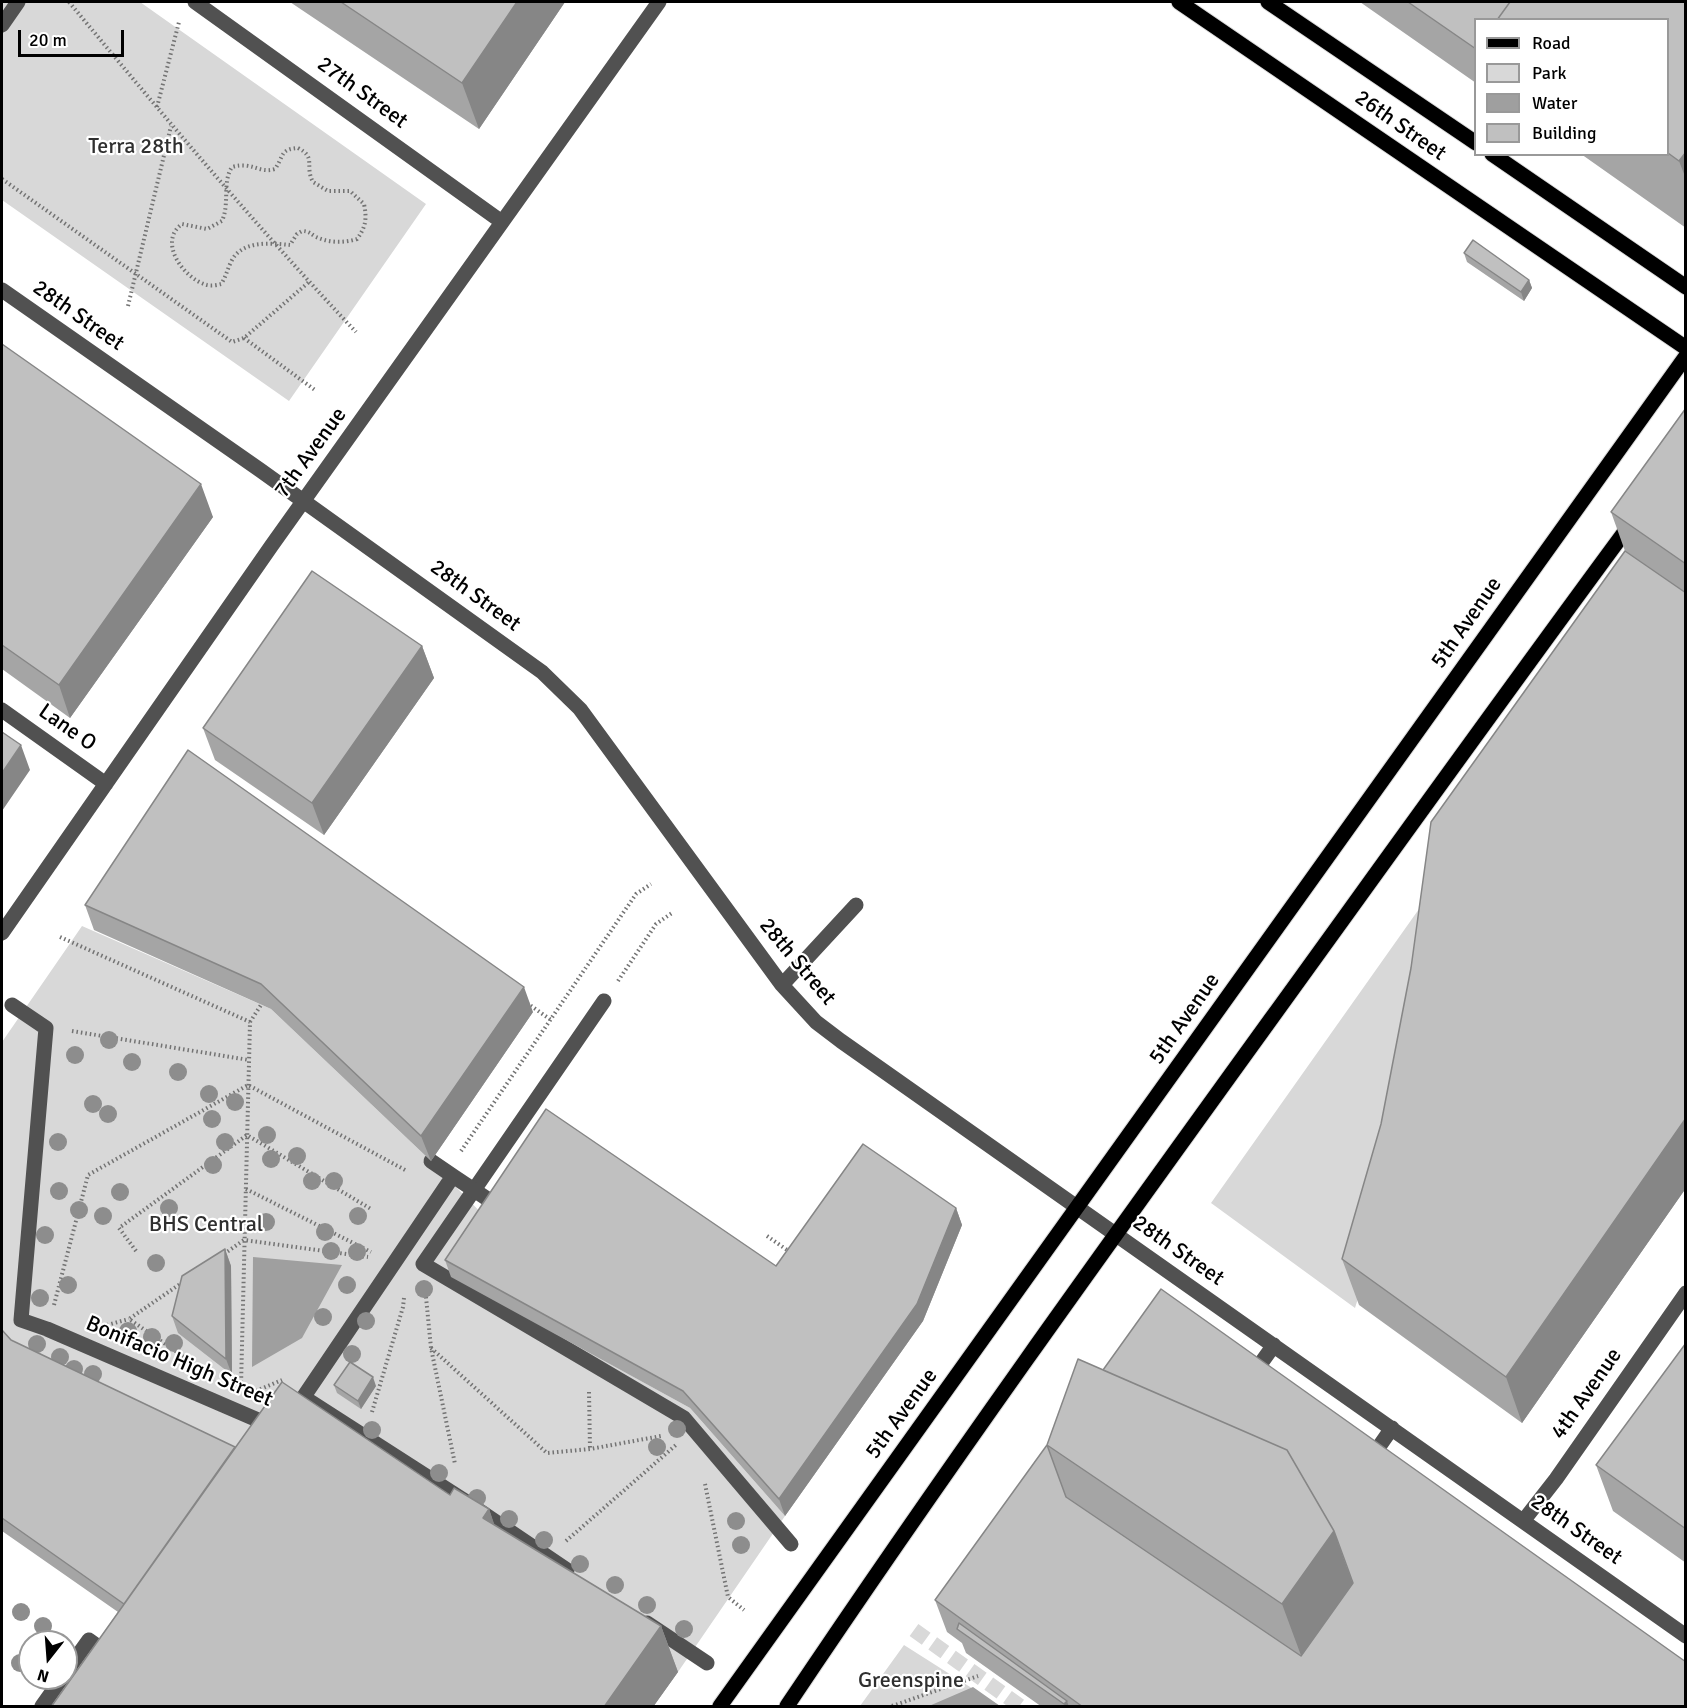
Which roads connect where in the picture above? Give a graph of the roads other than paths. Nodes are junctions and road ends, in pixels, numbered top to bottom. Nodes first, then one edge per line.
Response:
1 (18, 2) edge
2 (195, 2) edge
3 (659, 2) edge
4 (1179, 2) edge
5 (1268, 2) edge
6 (2, 25) edge
7 (1474, 142) edge
8 (1495, 156) edge
9 (502, 222) junction
10 (1686, 287) edge
11 (2, 290) edge
12 (1686, 348) edge
13 (1686, 356) edge
14 (304, 501) junction
15 (1644, 506) edge
16 (2, 710) edge
17 (106, 784) junction
18 (856, 905) dead end
19 (2, 933) edge
20 (782, 985) junction
21 (604, 1001) road end
22 (12, 1005) dead end
23 (430, 1161) dead end
24 (453, 1176) junction
25 (498, 1206) edge
26 (1077, 1208) junction
27 (1116, 1235) junction
28 (1686, 1293) edge
29 (1274, 1345) junction
30 (1242, 1390) edge
31 (1392, 1428) junction
32 (277, 1436) junction
33 (1361, 1472) edge
34 (1524, 1520) junction
35 (791, 1544) dead end
36 (577, 1577) edge
37 (637, 1617) edge
38 (1686, 1636) edge
39 (78, 1655) edge
40 (122, 1663) edge
41 (707, 1663) dead end
42 (54, 1690) edge
43 (42, 1707) edge
44 (720, 1707) edge
45 (788, 1707) edge

1 - 6 street
2 - 9 street, 27th Street
3 - 9 street, 7th Avenue
4 - 12 main road, 26th Street
5 - 7 main road, 26th Street
8 - 10 main road
9 - 14 street, 7th Avenue
11 - 14 street, 28th Street
13 - 26 main road, 5th Avenue
14 - 17 street, 7th Avenue
14 - 20 street, 28th Street
15 - 27 main road
16 - 17 street, Lane O
17 - 19 street, 7th Avenue
18 - 20 street
20 - 26 street, 28th Street
21 - 35 street
22 - 32 street, Bonifacio High Street
23 - 24 street, bridge
24 - 25 street, bridge
24 - 32 street, bridge
26 - 27 street, 28th Street
26 - 44 main road, 5th Avenue
27 - 29 street, 28th Street
27 - 45 main road
28 - 34 street, 4th Avenue
29 - 30 street
29 - 31 street, 28th Street
31 - 33 street
31 - 34 street, 28th Street
32 - 36 street, Bonifacio High Street
34 - 38 street, 28th Street
37 - 41 street
39 - 40 street
42 - 43 street

